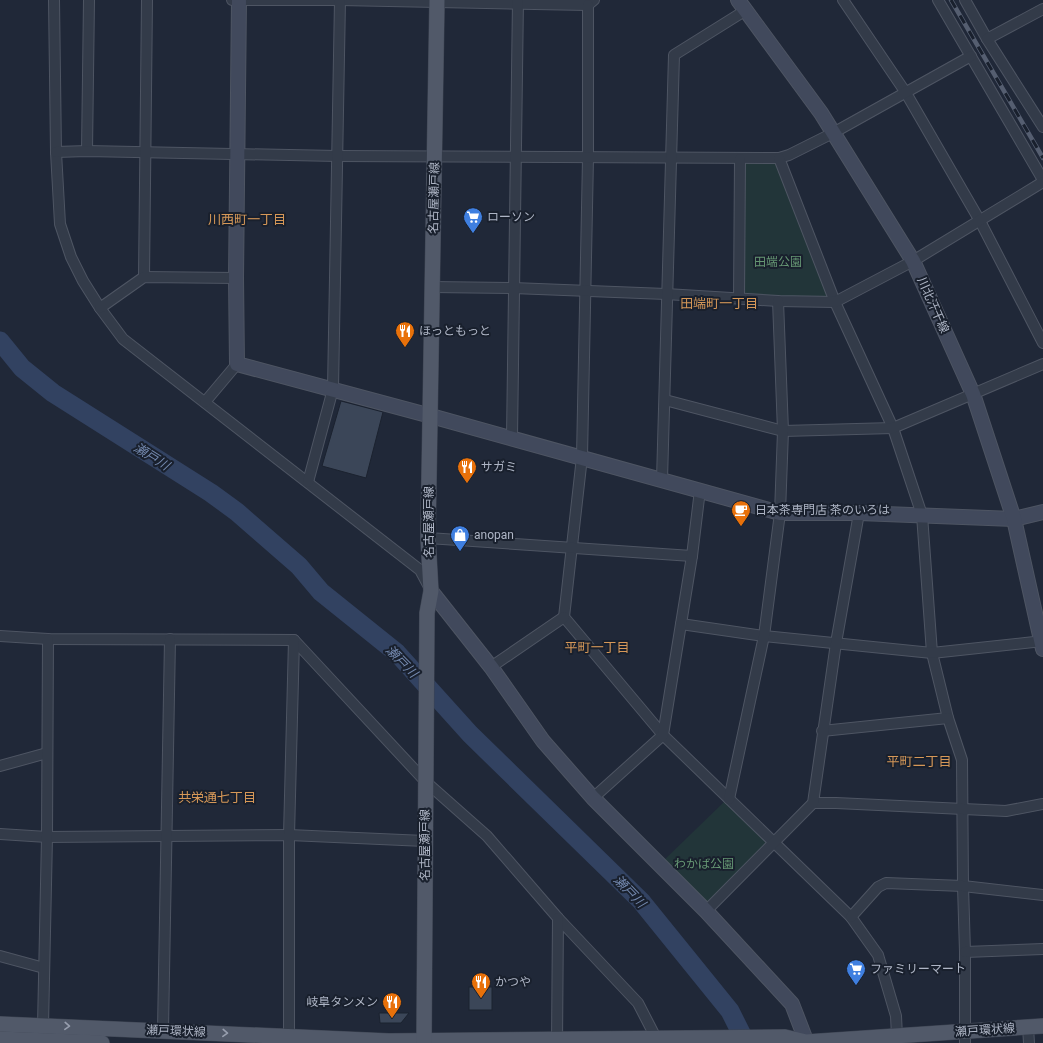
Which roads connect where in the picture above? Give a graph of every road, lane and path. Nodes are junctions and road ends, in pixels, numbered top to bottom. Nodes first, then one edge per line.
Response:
1 (54, 0) edge
2 (89, 0) edge
3 (148, 0) edge
4 (232, 0) edge
5 (239, 0) edge
6 (340, 0) edge
7 (843, 0) edge
8 (938, 0) edge
9 (965, 0) edge
10 (437, 1) edge
11 (518, 2) edge
12 (591, 3) edge
13 (742, 5) edge
14 (1043, 9) edge
15 (987, 39) junction
16 (971, 56) junction
17 (906, 93) junction
18 (1043, 127) edge
19 (833, 133) junction
20 (88, 151) junction
21 (56, 152) junction
22 (146, 152) junction
23 (238, 154) junction
24 (337, 156) junction
25 (435, 156) junction
26 (516, 157) junction
27 (588, 158) junction
28 (671, 158) junction
29 (779, 158) junction
30 (740, 159) junction
31 (1043, 181) edge
32 (980, 222) junction
33 (914, 261) junction
34 (144, 277) junction
35 (236, 278) junction
36 (432, 287) junction
37 (513, 288) junction
38 (585, 291) junction
39 (666, 294) junction
40 (739, 299) junction
41 (778, 301) junction
42 (834, 302) junction
43 (100, 308) junction
44 (1043, 343) edge
45 (236, 364) junction
46 (1043, 364) edge
47 (333, 390) junction
48 (973, 394) junction
49 (665, 400) junction
50 (205, 402) junction
51 (431, 416) junction
52 (893, 428) junction
53 (782, 431) junction
54 (512, 438) junction
55 (582, 457) junction
56 (662, 480) junction
57 (308, 482) junction
58 (700, 490) junction
59 (1043, 512) edge
60 (780, 513) junction
61 (859, 513) junction
62 (922, 515) junction
63 (1014, 519) junction
64 (428, 538) junction
65 (571, 547) junction
66 (692, 556) junction
67 (431, 591) junction
68 (564, 616) junction
69 (681, 624) junction
70 (0, 636) edge
71 (764, 636) junction
72 (48, 639) junction
73 (170, 640) junction
74 (294, 640) junction
75 (836, 643) junction
76 (1042, 644) edge
77 (932, 653) junction
78 (491, 667) junction
79 (948, 718) junction
80 (822, 731) junction
81 (663, 735) junction
82 (47, 753) junction
83 (0, 766) edge
84 (426, 782) junction
85 (593, 798) junction
86 (730, 798) junction
87 (813, 803) junction
88 (1043, 804) edge
89 (962, 809) junction
90 (0, 834) edge
91 (289, 835) junction
92 (165, 836) junction
93 (47, 837) junction
94 (425, 840) junction
95 (773, 843) junction
96 (963, 886) junction
97 (1043, 895) edge
98 (706, 911) junction
99 (851, 917) junction
100 (558, 918) junction
101 (1043, 949) edge
102 (965, 952) junction
103 (0, 956) edge
104 (44, 968) junction
105 (0, 1024) edge
106 (43, 1026) junction
107 (1043, 1026) edge
108 (1028, 1027) junction
109 (163, 1030) junction
110 (289, 1036) junction
111 (898, 1036) junction
112 (964, 1037) edge
113 (656, 1038) junction
114 (0, 1039) edge
115 (558, 1041) edge
116 (61, 1042) edge
117 (424, 1042) edge
118 (102, 1043) edge
119 (806, 1043) edge
120 (1029, 1043) edge

1 - 21 street
2 - 20 street
3 - 22 street
4 - 5 street
5 - 6 street
5 - 23 street
6 - 10 street
6 - 24 street
7 - 17 street
8 - 16 street
9 - 15 street
10 - 11 street
10 - 25 main road, 名古屋瀬戸線
11 - 12 street
11 - 26 street
12 - 27 street
13 - 19 street, 川北汗干線
13 - 28 street
14 - 15 street
15 - 18 street
16 - 17 street
16 - 31 street
17 - 19 street
17 - 32 street
19 - 29 street
19 - 33 street, 川北汗干線
20 - 21 street
20 - 22 street
21 - 43 street
22 - 23 street
22 - 34 street
23 - 24 street
23 - 35 street
24 - 25 street
24 - 47 street
25 - 26 street
25 - 36 main road, 名古屋瀬戸線
26 - 27 street
26 - 37 street
27 - 28 street
27 - 38 street
28 - 30 street
28 - 39 street
29 - 30 street
29 - 42 street
30 - 40 street
31 - 32 street
32 - 33 street
32 - 44 street
33 - 42 street
33 - 48 street, 川北汗干線
34 - 35 street
34 - 43 street
35 - 45 street
36 - 37 street
36 - 51 main road, 名古屋瀬戸線
37 - 38 street
37 - 54 street
38 - 39 street
38 - 55 street
39 - 40 street
39 - 49 street
40 - 41 street
41 - 42 street
41 - 53 street
42 - 52 street
43 - 50 street
45 - 47 street
45 - 50 street
46 - 48 street
47 - 51 street
47 - 57 street
48 - 52 street
48 - 63 street, 川北汗干線
49 - 53 street
49 - 56 street
50 - 57 street
51 - 54 street
51 - 64 main road, 名古屋瀬戸線
52 - 53 street
52 - 62 street
53 - 60 street
54 - 55 street
55 - 56 street
55 - 65 street
56 - 58 street
57 - 67 street
58 - 60 street
58 - 66 street
59 - 63 street
60 - 61 street
60 - 71 street
61 - 62 street
61 - 75 street
62 - 63 street
62 - 77 street
63 - 76 street, 川北汗干線
64 - 65 street
64 - 67 main road, 名古屋瀬戸線
65 - 66 street
65 - 68 street
66 - 69 street
67 - 78 street
67 - 84 main road, 名古屋瀬戸線
68 - 78 street
68 - 81 street
69 - 71 street
69 - 81 street
70 - 72 street
71 - 75 street
71 - 86 street
72 - 73 street
72 - 82 street
73 - 74 street
73 - 92 street
74 - 84 street
74 - 91 street
75 - 77 street
75 - 80 street
76 - 77 street
77 - 79 street
78 - 85 street
79 - 80 street
79 - 89 street
80 - 87 street
81 - 85 street
81 - 86 street
82 - 83 street
82 - 93 street
84 - 94 main road, 名古屋瀬戸線
84 - 100 street
85 - 98 street
86 - 95 street
87 - 89 street
87 - 95 street
88 - 89 street
89 - 96 street
90 - 93 street
91 - 92 street
91 - 94 street
91 - 110 street
92 - 93 street
92 - 109 street
93 - 104 street
94 - 117 main road, 名古屋瀬戸線
95 - 98 street
95 - 99 street
96 - 97 street
96 - 99 street
96 - 102 street
98 - 119 street
99 - 111 street
100 - 113 street
100 - 115 street
101 - 102 street
102 - 112 street
103 - 104 street
104 - 106 street
105 - 106 main road, 瀬戸環状線
106 -> 109 main road, 瀬戸環状線
107 - 108 main road, 瀬戸環状線
108 - 112 main road, 瀬戸環状線
108 - 120 street
109 -> 110 main road, 瀬戸環状線
110 - 117 main road, 瀬戸環状線
111 - 112 main road, 瀬戸環状線
111 - 119 main road, 瀬戸環状線
113 - 115 main road, 瀬戸環状線
113 - 119 main road, 瀬戸環状線
114 - 116 main road
115 - 117 main road, 瀬戸環状線
116 - 118 main road

